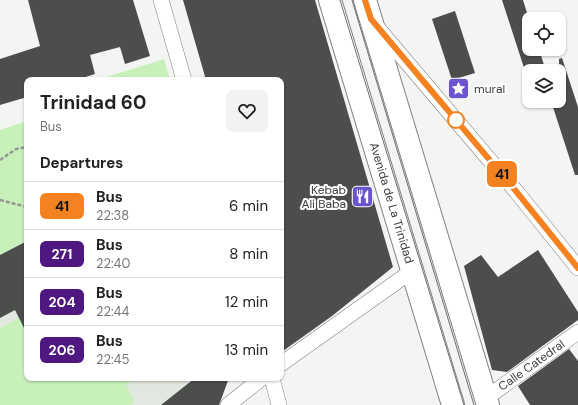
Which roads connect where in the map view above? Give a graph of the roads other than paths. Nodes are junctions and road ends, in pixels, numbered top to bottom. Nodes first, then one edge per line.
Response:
1 (161, 0) edge
2 (330, 0) edge
3 (368, 10) edge
4 (183, 77) edge
5 (578, 268) edge
6 (412, 271) junction
7 (578, 332) edge
8 (284, 362) edge
9 (258, 381) edge
10 (273, 381) edge
11 (487, 401) edge
12 (228, 405) edge
13 (279, 405) edge
14 (453, 405) edge

1 - 4 street
2 - 6 main road, Avenida de La Trinidad
3 - 5 street
3 - 11 main road
6 - 8 street
6 - 14 main road, Avenida de La Trinidad
7 - 11 street, Calle Catedral
9 - 12 street
10 - 13 street

